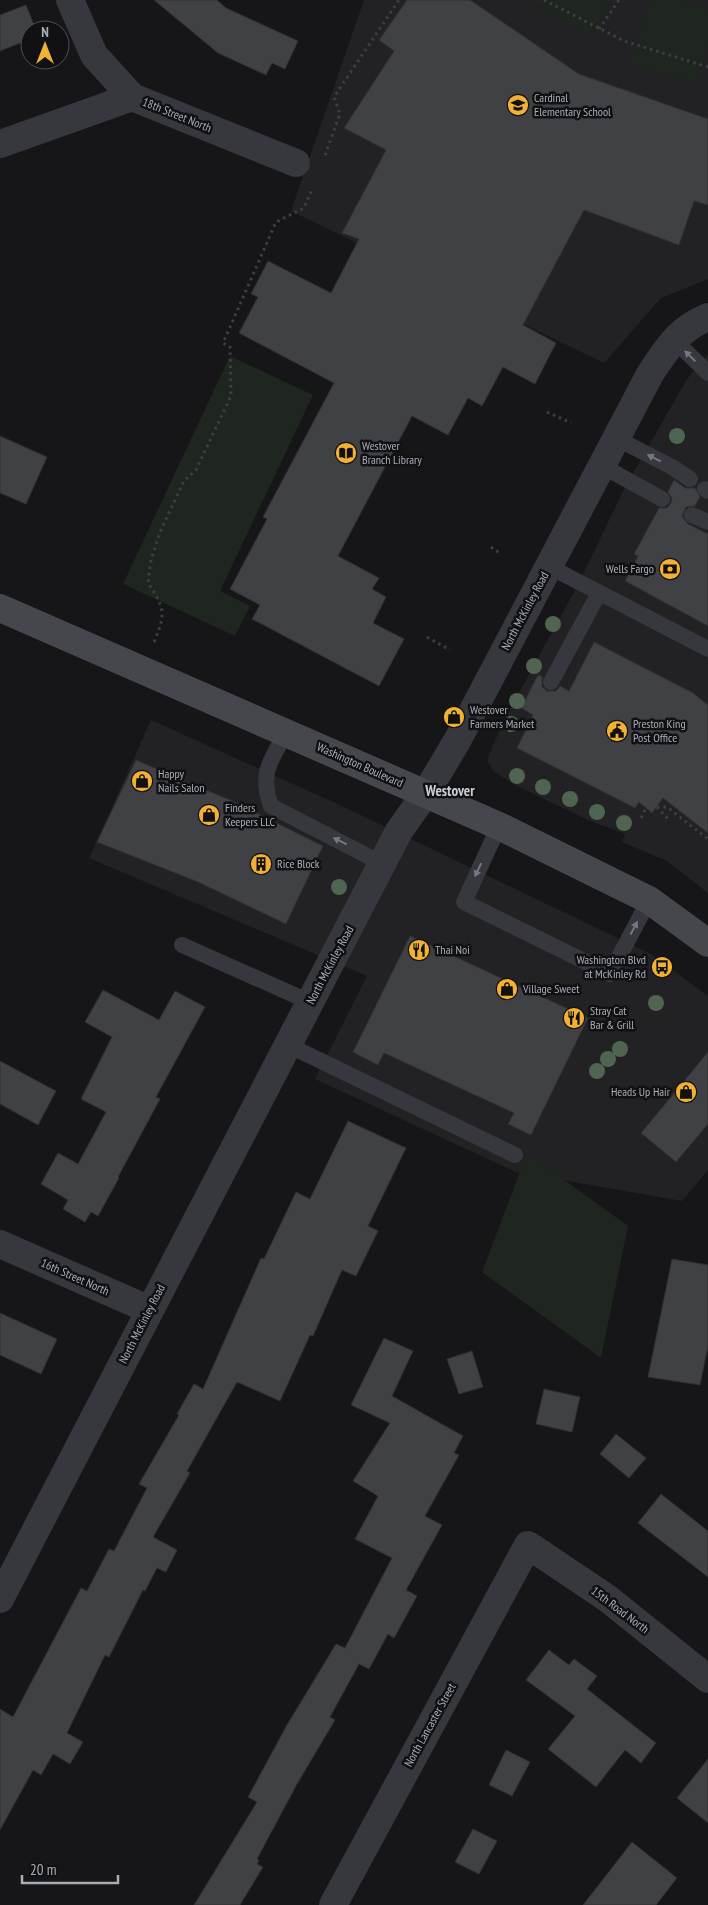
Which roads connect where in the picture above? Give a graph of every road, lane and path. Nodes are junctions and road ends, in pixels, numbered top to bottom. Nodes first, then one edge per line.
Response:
1 (70, 0) edge
2 (400, 0) edge
3 (544, 0) edge
4 (619, 0) edge
5 (599, 29) junction
6 (708, 67) edge
7 (132, 97) junction
8 (0, 144) edge
9 (325, 157) dead end
10 (306, 172) joint
11 (708, 317) edge
12 (673, 339) junction
13 (708, 372) edge
14 (547, 412) dead end
15 (571, 423) dead end
16 (616, 438) junction
17 (602, 466) junction
18 (690, 480) dead end
19 (662, 499) dead end
20 (692, 515) dead end
21 (708, 522) edge
22 (491, 547) dead end
23 (501, 554) dead end
24 (548, 566) junction
25 (599, 593) junction
26 (0, 608) edge
27 (427, 637) dead end
28 (708, 649) edge
29 (450, 650) dead end
30 (141, 670) junction
31 (551, 682) dead end
32 (286, 732) junction
33 (426, 793) junction
34 (646, 808) dead end
35 (641, 818) dead end
36 (668, 820) dead end
37 (499, 826) junction
38 (708, 839) edge
39 (383, 864) junction
40 (649, 900) junction
41 (708, 943) edge
42 (182, 945) dead end
43 (310, 1002) junction
44 (288, 1045) junction
45 (515, 1155) dead end
46 (0, 1244) edge
47 (150, 1310) junction
48 (528, 1545) joint
49 (0, 1599) edge
50 (708, 1679) edge
51 (333, 1905) edge

1 - 7 street
2 - 9 path
3 - 5 path
4 - 5 path
5 - 6 path
7 - 8 street, 18th Street North
7 - 10 street, 18th Street North
10 - 30 path
11 - 12 street
13 -> 12 lane
12 - 16 street, North McKinley Road
14 - 15 path
16 - 17 street, North McKinley Road
18 -> 16 lane
17 - 19 lane
17 - 24 street, North McKinley Road
20 - 21 lane
22 - 23 path
24 - 25 lane
24 - 33 street, North McKinley Road
25 - 28 lane
25 - 31 lane
26 - 30 main road, Washington Boulevard
27 - 29 path
30 - 32 main road, Washington Boulevard
32 - 33 main road, Washington Boulevard
39 -> 32 lane
33 - 37 main road, Washington Boulevard
33 - 39 street, North McKinley Road
34 - 35 path
36 - 38 path
37 - 40 main road, Washington Boulevard
37 -> 40 lane
39 - 43 street, North McKinley Road
40 - 41 main road, Washington Boulevard
42 - 43 lane
43 - 44 street, North McKinley Road
44 - 45 lane
44 - 47 street, North McKinley Road
46 - 47 street, 16th Street North
47 - 49 street, North McKinley Road
48 - 50 street, 15th Road North
48 - 51 street, North Lancaster Street

